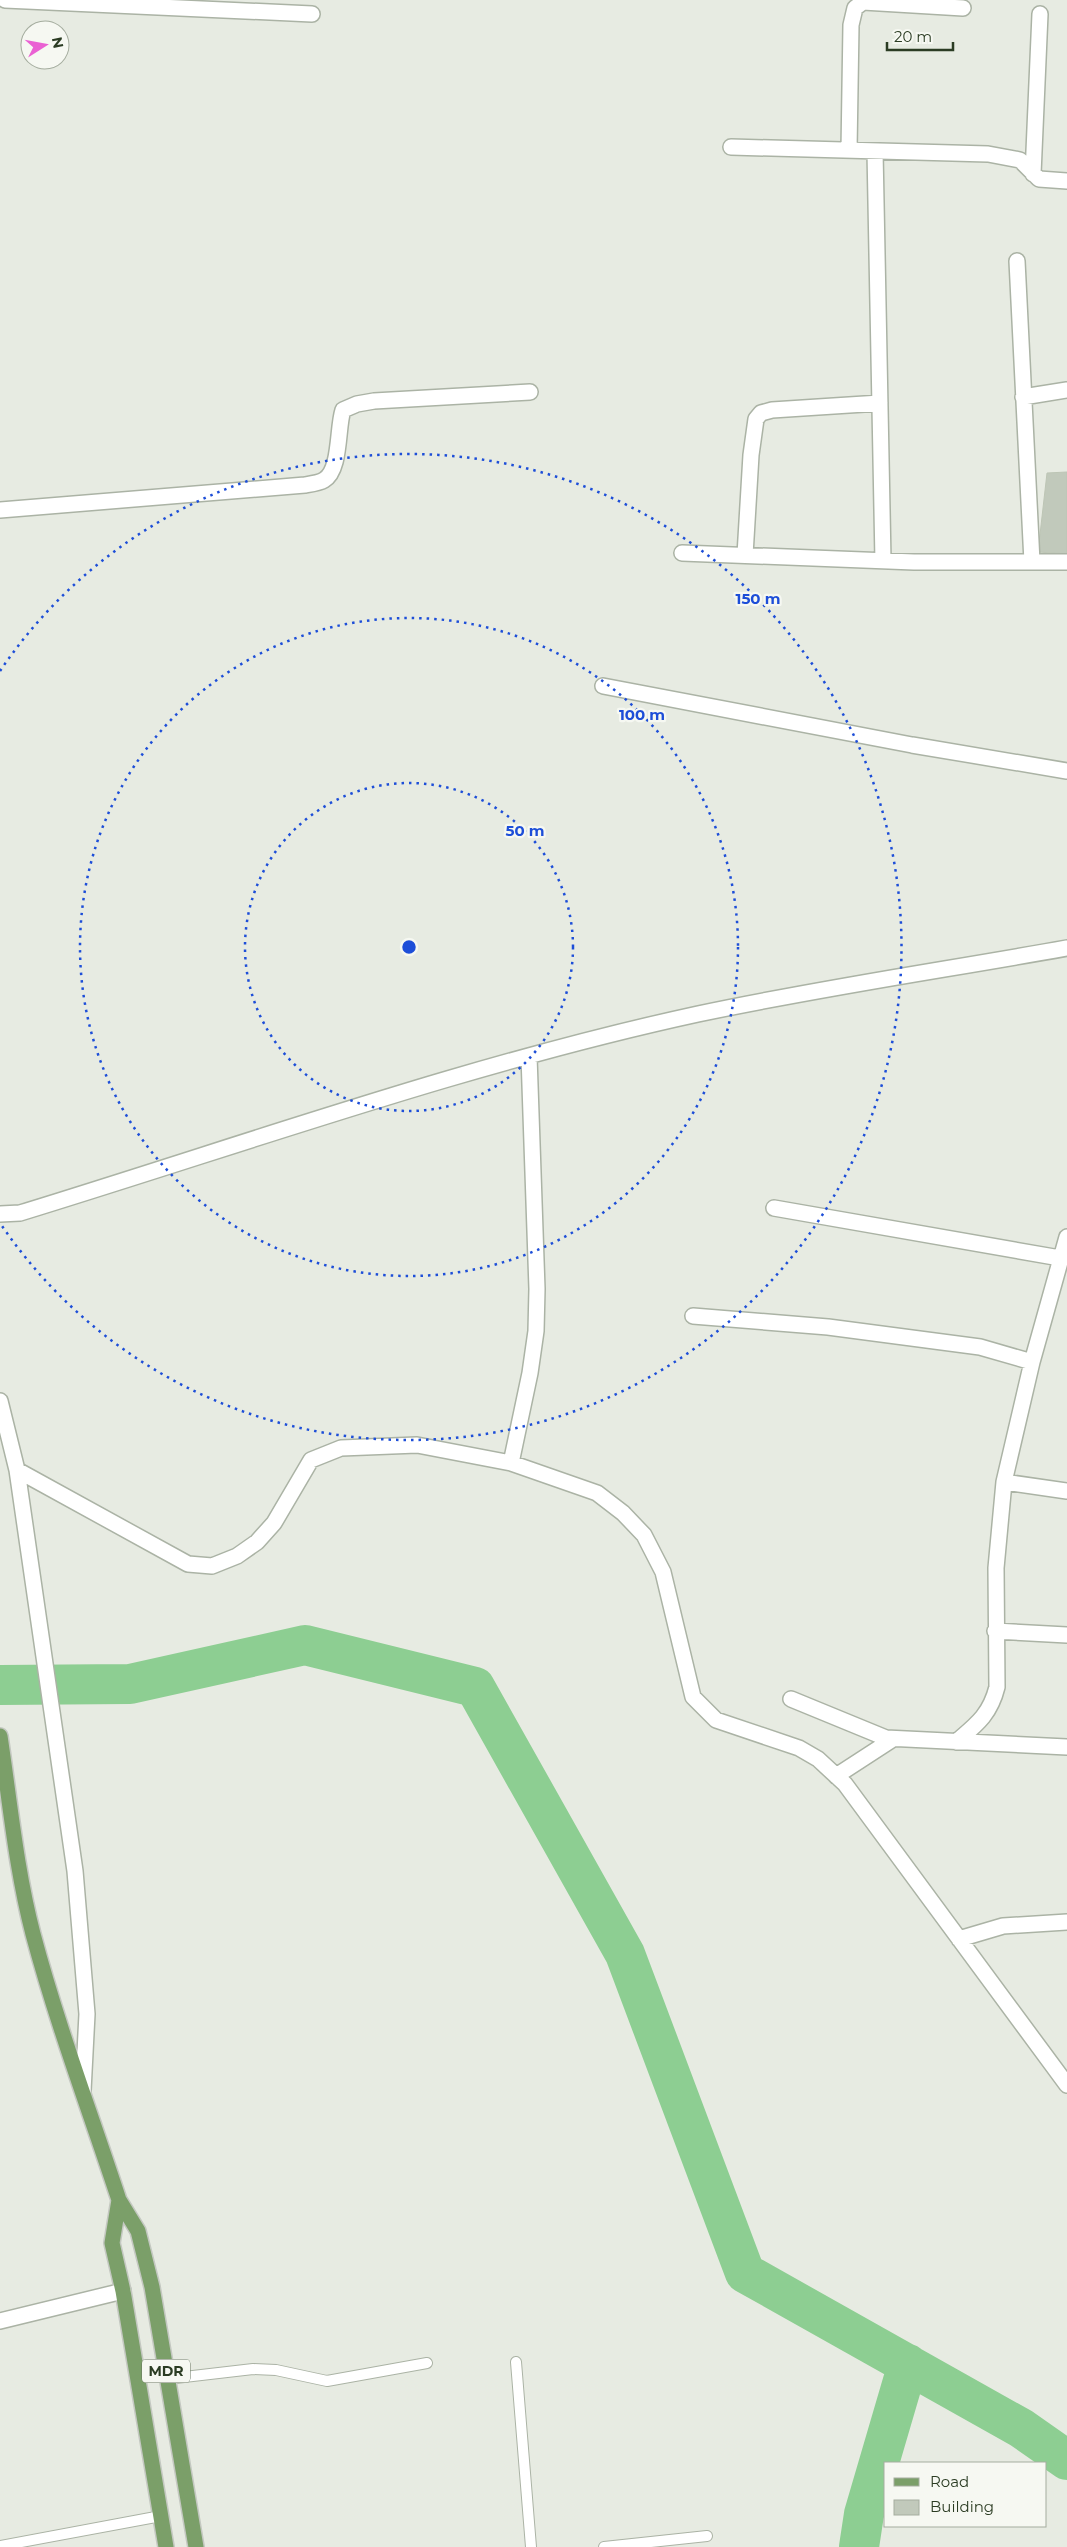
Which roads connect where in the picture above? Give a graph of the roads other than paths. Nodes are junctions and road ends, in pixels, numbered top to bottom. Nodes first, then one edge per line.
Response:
1 (5, 0) edge
2 (873, 1) edge
3 (963, 8) dead end
4 (312, 14) dead end
5 (1040, 14) dead end
6 (731, 147) dead end
7 (849, 150) junction
8 (875, 152) junction
9 (1033, 174) junction
10 (1067, 181) edge
11 (1017, 261) dead end
12 (1067, 390) edge
13 (530, 392) dead end
14 (1023, 397) junction
15 (880, 402) junction
16 (0, 510) edge
17 (682, 553) dead end
18 (745, 555) junction
19 (882, 561) junction
20 (1032, 562) junction
21 (1067, 562) edge
22 (603, 686) dead end
23 (1067, 771) edge
24 (1067, 948) edge
25 (529, 1056) junction
26 (774, 1208) dead end
27 (0, 1214) edge
28 (1067, 1237) edge
29 (1060, 1258) junction
30 (693, 1316) dead end
31 (1032, 1362) junction
32 (0, 1401) edge
33 (511, 1463) junction
34 (17, 1470) junction
35 (1004, 1482) junction
36 (1067, 1491) edge
37 (995, 1632) junction
38 (1067, 1635) edge
39 (791, 1699) dead end
40 (0, 1736) edge
41 (893, 1739) junction
42 (956, 1742) junction
43 (1067, 1747) edge
44 (836, 1776) junction
45 (1067, 1922) edge
46 (959, 1939) junction
47 (1067, 2085) edge
48 (83, 2091) junction
49 (119, 2200) junction
50 (123, 2291) junction
51 (0, 2321) edge
52 (516, 2362) dead end
53 (427, 2363) dead end
54 (167, 2379) junction
55 (161, 2516) junction
56 (707, 2536) dead end
57 (0, 2546) edge
58 (166, 2547) edge
59 (196, 2547) edge
60 (531, 2547) edge
61 (604, 2547) edge

1 - 4 street
2 - 3 street
2 - 7 street
5 - 9 street
6 - 7 street
7 - 8 street
8 - 9 street
8 - 15 street
9 - 10 street
11 - 14 street
12 - 14 street
13 - 16 street
14 - 20 street
15 - 18 street
15 - 19 street
17 - 18 street
18 - 19 street
19 - 20 street
20 - 21 street
22 - 23 street
24 - 25 street
25 - 27 street
25 - 33 street
26 - 29 street
28 - 29 street
29 - 31 street
30 - 31 street
31 - 35 street
32 - 34 street
33 - 34 street
33 - 44 street
34 - 48 street
35 - 36 street
35 - 37 street
37 - 38 street
37 - 42 street
39 - 41 street
40 - 48 main road, MDR
41 - 42 street
41 - 44 street
42 - 43 street
44 - 46 street
45 - 46 street
46 - 47 street
48 - 49 main road, MDR
49 - 50 main road, MDR
49 - 54 main road, MDR
50 - 51 street
50 - 55 main road, MDR
52 - 60 lane
53 - 54 lane
54 - 59 main road, MDR
55 - 57 lane
55 - 58 main road, MDR
56 - 61 lane

